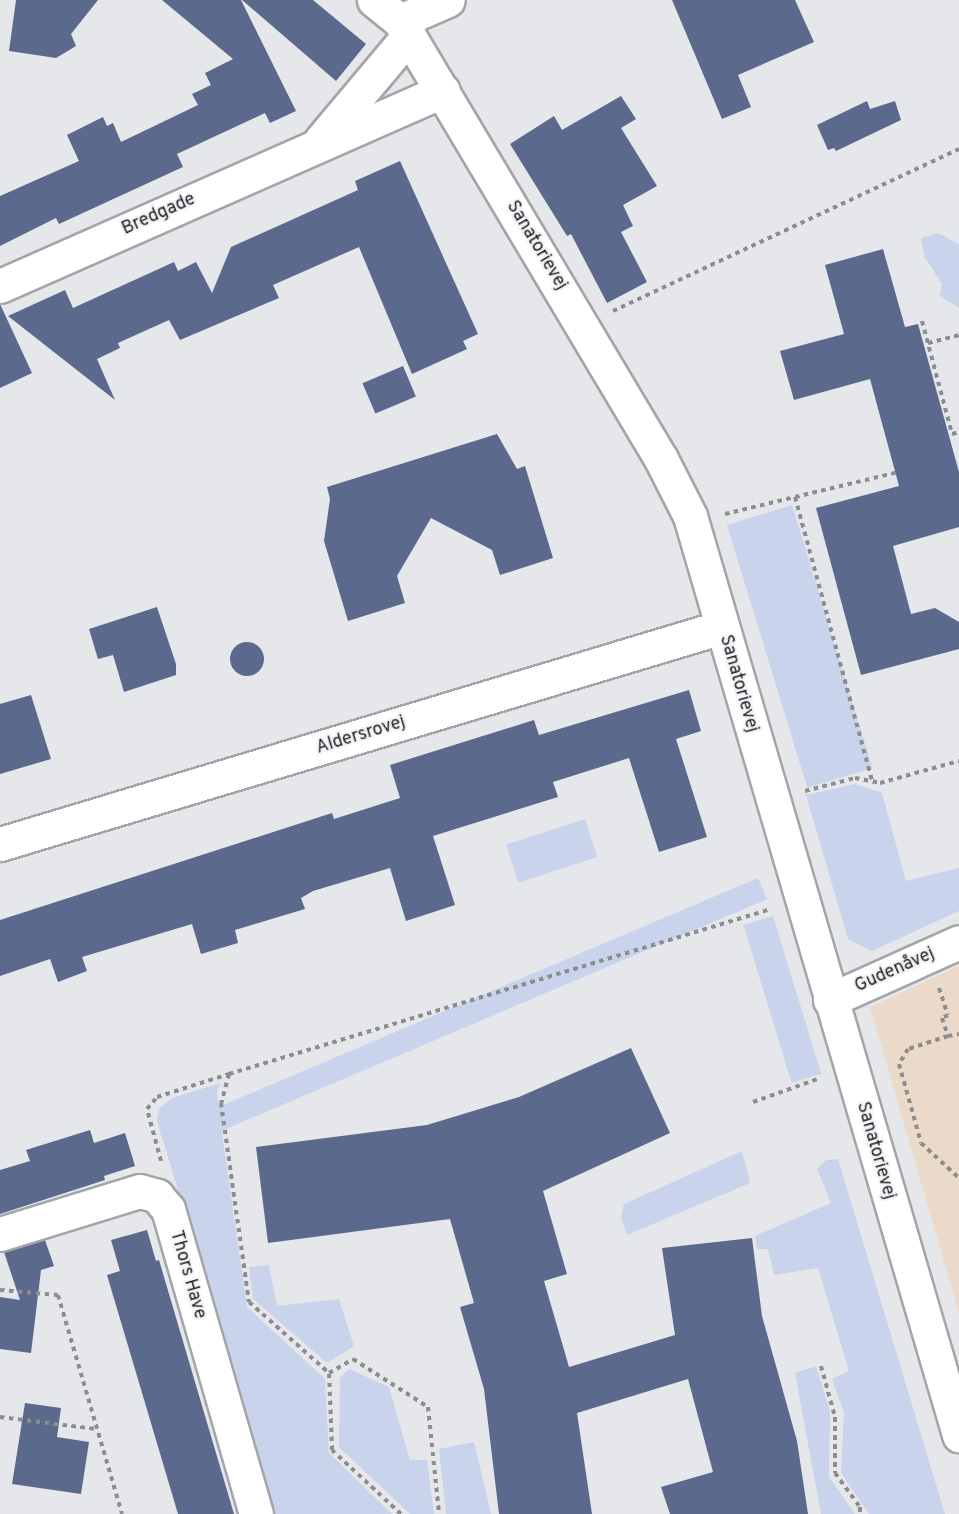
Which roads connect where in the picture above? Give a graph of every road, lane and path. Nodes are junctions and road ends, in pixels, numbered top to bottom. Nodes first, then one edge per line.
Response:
1 (374, 0) edge
2 (448, 0) edge
3 (405, 28) junction
4 (443, 91) junction
5 (318, 143) junction
6 (959, 149) edge
7 (0, 286) edge
8 (922, 321) dead end
9 (583, 326) junction
10 (959, 335) edge
11 (928, 343) junction
12 (959, 432) edge
13 (898, 472) dead end
14 (795, 497) junction
15 (730, 513) dead end
16 (722, 627) junction
17 (959, 761) edge
18 (872, 781) junction
19 (772, 800) junction
20 (0, 844) edge
21 (801, 899) junction
22 (959, 942) edge
23 (929, 956) junction
24 (830, 1000) junction
25 (959, 1034) edge
26 (948, 1036) junction
27 (850, 1067) junction
28 (229, 1074) junction
29 (753, 1102) dead end
30 (959, 1178) edge
31 (157, 1196) junction
32 (0, 1234) edge
33 (0, 1290) edge
34 (821, 1366) dead end
35 (329, 1373) junction
36 (0, 1417) edge
37 (97, 1429) junction
38 (959, 1435) edge
39 (122, 1514) edge
40 (256, 1514) edge
41 (401, 1514) edge
42 (439, 1514) edge
43 (860, 1514) edge

1 - 3 street, Sanatorievej
2 - 3 street
3 - 4 street, Sanatorievej
3 - 5 street, Bredgade
4 - 5 street, Bredgade
4 - 9 street, Sanatorievej
5 - 7 street, Bredgade
6 - 9 path
8 - 11 path
9 - 16 street, Sanatorievej
10 - 11 path
11 - 12 path
13 - 14 path
14 - 15 path
14 - 18 path
16 - 19 street, Sanatorievej
16 - 20 street, Aldersrovej
17 - 18 path
18 - 19 path
19 - 21 street, Sanatorievej
21 - 24 street, Sanatorievej
21 - 28 path
22 - 23 street, Gudenåvej
23 - 24 street, Gudenåvej
23 - 26 path
24 - 27 street, Sanatorievej
25 - 26 path
26 - 30 path
27 - 29 path
27 - 38 street, Sanatorievej
28 - 31 path
28 - 35 path
31 - 32 street
31 - 40 street, Thors Have
33 - 37 path
34 - 43 path
35 - 41 path
35 - 42 path
36 - 37 path
37 - 39 path

